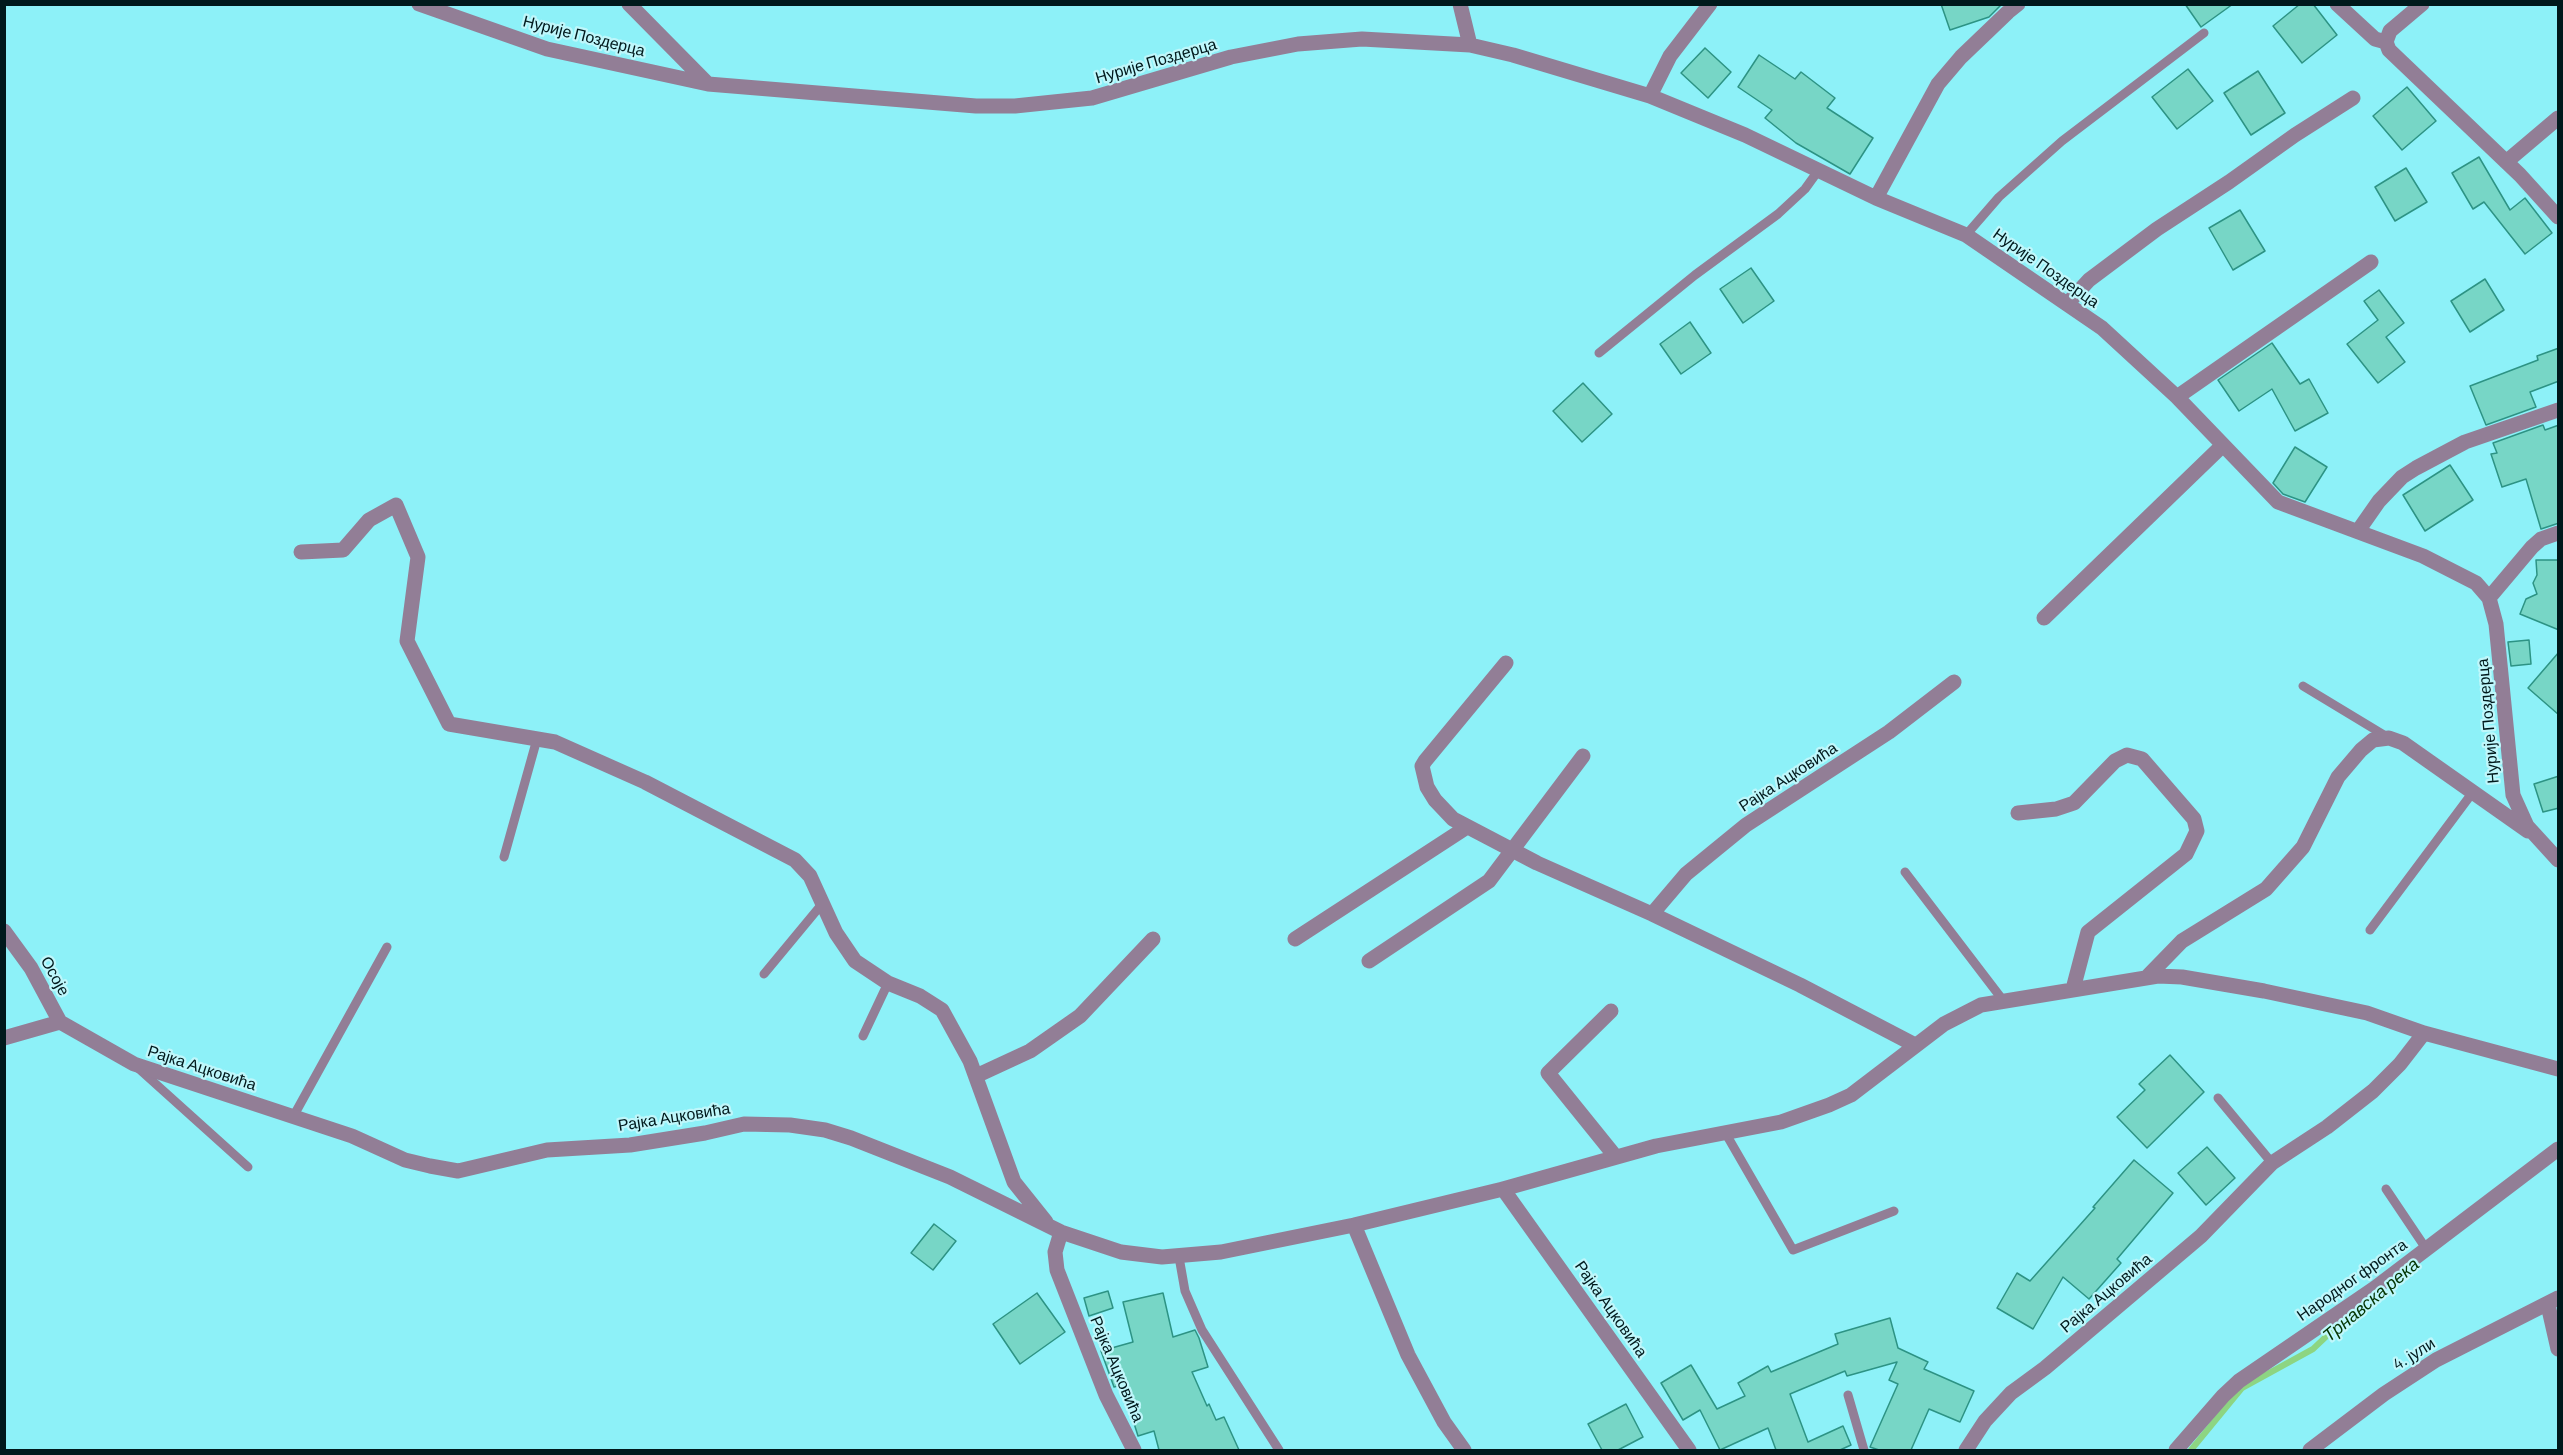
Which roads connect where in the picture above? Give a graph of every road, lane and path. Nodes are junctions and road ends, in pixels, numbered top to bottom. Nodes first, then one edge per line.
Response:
1 (419, 4) edge
2 (629, 4) edge
3 (1460, 4) edge
4 (1710, 4) edge
5 (2018, 4) edge
6 (2337, 4) edge
7 (2422, 4) edge
8 (2204, 33) dead end
9 (2386, 42) junction
10 (1470, 45) junction
11 (708, 84) junction
12 (1650, 96) junction
13 (2353, 98) dead end
14 (2559, 118) edge
15 (2506, 162) junction
16 (1818, 171) junction
17 (1876, 198) junction
18 (2559, 217) edge
19 (1966, 235) junction
20 (2371, 262) dead end
21 (2067, 304) junction
22 (1599, 353) dead end
23 (2177, 397) junction
24 (2559, 410) edge
25 (2223, 446) junction
26 (2358, 531) junction
27 (2559, 533) edge
28 (301, 552) dead end
29 (2489, 598) junction
30 (2044, 618) dead end
31 (1506, 663) dead end
32 (1954, 682) dead end
33 (2303, 686) dead end
34 (537, 739) junction
35 (2381, 739) junction
36 (1583, 756) dead end
37 (2473, 792) junction
38 (2018, 813) dead end
39 (1467, 827) junction
40 (2535, 836) junction
41 (1513, 851) junction
42 (504, 857) dead end
43 (2559, 860) edge
44 (1905, 873) dead end
45 (822, 904) junction
46 (1652, 914) junction
47 (2370, 930) dead end
48 (4, 931) edge
49 (1153, 939) dead end
50 (1295, 939) dead end
51 (387, 947) dead end
52 (1369, 961) dead end
53 (764, 974) dead end
54 (2146, 978) junction
55 (888, 983) junction
56 (2073, 989) junction
57 (2002, 999) junction
58 (1611, 1011) dead end
59 (60, 1022) junction
60 (2424, 1033) junction
61 (864, 1036) dead end
62 (4, 1038) edge
63 (1915, 1045) junction
64 (134, 1064) junction
65 (2559, 1070) edge
66 (976, 1076) junction
67 (2218, 1098) dead end
68 (293, 1117) junction
69 (1726, 1134) junction
70 (2559, 1149) edge
71 (1615, 1156) junction
72 (2272, 1163) junction
73 (248, 1167) dead end
74 (1503, 1189) junction
75 (2386, 1189) dead end
76 (1894, 1211) dead end
77 (1354, 1225) junction
78 (1056, 1230) junction
79 (2427, 1250) junction
80 (1179, 1257) junction
81 (2553, 1301) edge
82 (2559, 1349) edge
83 (1848, 1395) dead end
84 (1134, 1450) edge
85 (1279, 1450) edge
86 (1464, 1450) edge
87 (1689, 1450) edge
88 (1864, 1450) edge
89 (1966, 1450) edge
90 (2176, 1450) edge
91 (2310, 1450) edge

1 - 11 street, Нурије Поздерца
2 - 11 street, Нурије Поздерца
3 - 10 street
4 - 12 street
5 - 17 street
6 - 9 street
7 - 9 street
8 - 19 lane
9 - 15 street
10 - 11 street, Нурије Поздерца
10 - 12 street, Нурије Поздерца
12 - 16 street, Нурије Поздерца
13 - 21 street
14 - 15 street
15 - 18 street
16 - 17 street, Нурије Поздерца
16 - 22 lane
17 - 19 street, Нурије Поздерца
19 - 21 street, Нурије Поздерца
20 - 23 street
21 - 23 street, Нурије Поздерца
23 - 25 street, Нурије Поздерца
24 - 26 street
25 - 26 street, Нурије Поздерца
25 - 30 street
26 - 29 street, Нурије Поздерца
27 - 29 street
28 - 34 street
29 - 40 street, Нурије Поздерца
31 - 39 street
32 - 46 street, Рајка Ацковића
33 - 35 lane, Нурије Поздерца
34 - 42 lane
34 - 45 street
35 - 37 street, Нурије Поздерца
35 - 54 street
36 - 41 street
37 - 40 street, Нурије Поздерца
37 - 47 lane, Нурије Поздерца
38 - 56 street
39 - 41 street
39 - 50 street
40 - 43 street, Нурије Поздерца
41 - 46 street
41 - 52 street
44 - 57 lane
45 - 53 lane
45 - 55 street
46 - 63 street
48 - 59 street, Осоје
49 - 66 street
51 - 68 lane
54 - 56 street, Рајка Ацковића
54 - 60 street, Рајка Ацковића
55 - 61 lane
55 - 66 street
56 - 57 street, Рајка Ацковића
57 - 63 street, Рајка Ацковића
58 - 71 street
59 - 62 street, Осоје
59 - 64 street, Рајка Ацковића
60 - 65 street, Рајка Ацковића
60 - 72 street, Рајка Ацковића
63 - 69 street, Рајка Ацковића
64 - 68 street, Рајка Ацковића
64 - 73 lane, Рајка Ацковића
66 - 78 street
67 - 72 lane
68 - 78 street, Рајка Ацковића
69 - 71 street, Рајка Ацковића
69 - 76 lane
70 - 79 street, Народног фронта
71 - 74 street, Рајка Ацковића
72 - 89 street, Рајка Ацковића
74 - 77 street, Рајка Ацковића
74 - 87 street, Рајка Ацковића
75 - 79 lane
77 - 80 street, Рајка Ацковића
77 - 86 street
78 - 80 street, Рајка Ацковића
78 - 84 street, Рајка Ацковића
79 - 90 street, Народног фронта
80 - 85 lane
81 - 82 street, 4. јули
81 - 91 street, 4. јули
83 - 88 lane

